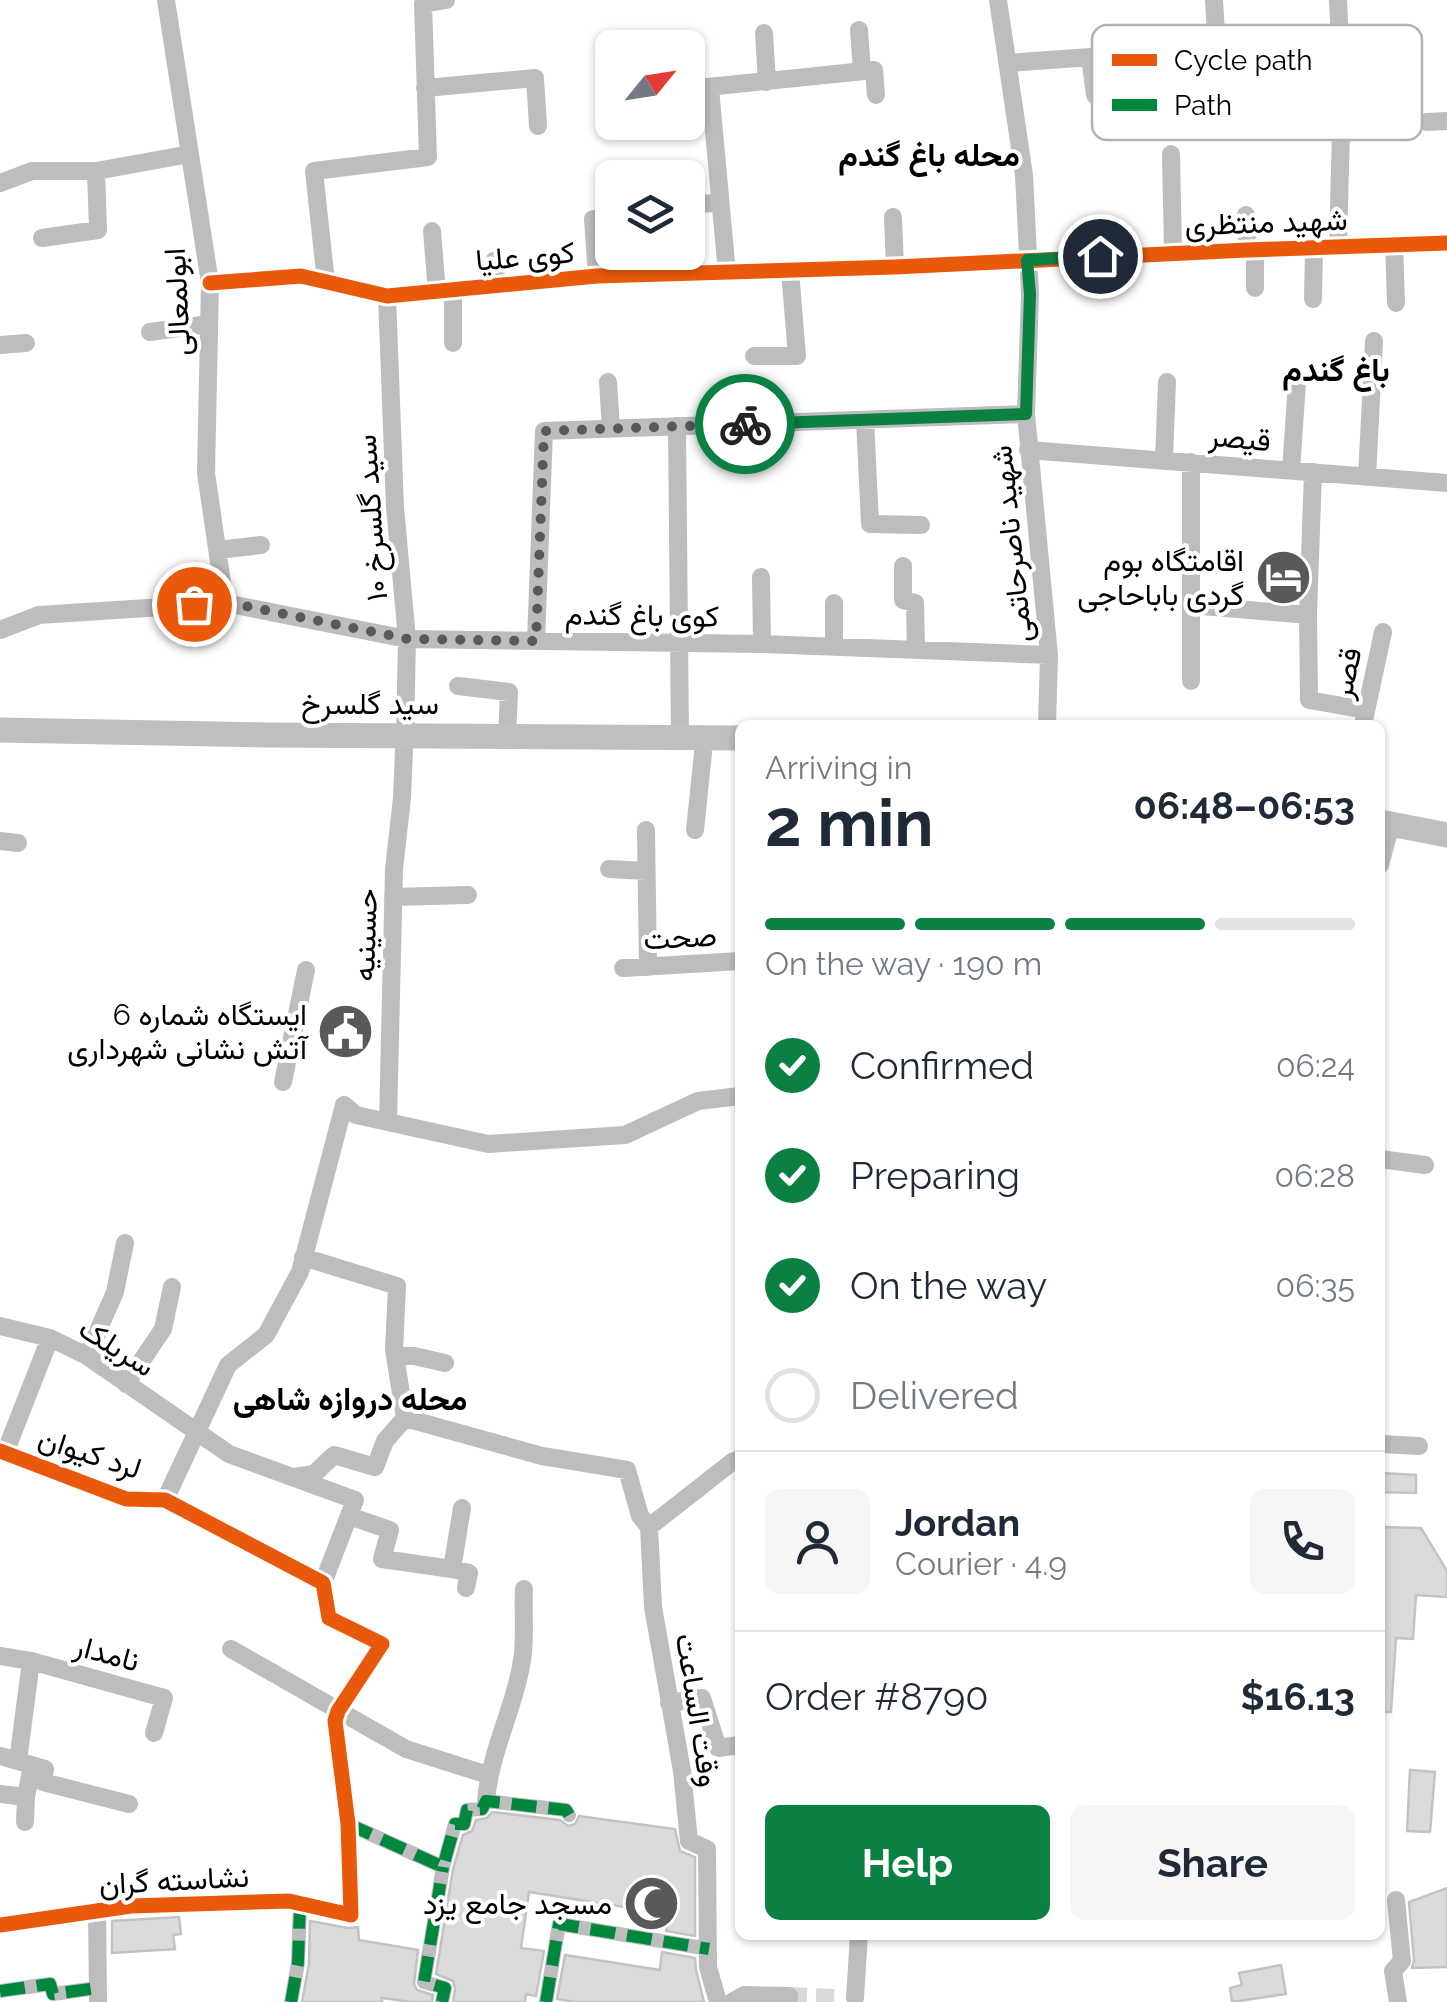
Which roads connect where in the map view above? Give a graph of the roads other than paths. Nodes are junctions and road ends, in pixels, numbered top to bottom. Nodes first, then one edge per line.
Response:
1 (166, 0) edge
2 (446, 0) edge
3 (998, 0) edge
4 (1214, 0) edge
5 (1338, 0) edge
6 (1215, 25) edge
7 (1339, 25) edge
8 (859, 30) dead end
9 (764, 34) dead end
10 (1090, 57) joint
11 (1007, 62) junction
12 (862, 72) junction
13 (1092, 76) edge
14 (768, 82) junction
15 (426, 88) junction
16 (705, 88) edge
17 (710, 88) junction
18 (876, 96) dead end
19 (1447, 121) edge
20 (1427, 122) dead end
21 (538, 126) dead end
22 (1340, 140) edge
23 (190, 154) junction
24 (1171, 154) dead end
25 (96, 172) junction
26 (0, 184) edge
27 (705, 203) edge
28 (720, 203) junction
29 (1246, 215) dead end
30 (893, 217) dead end
31 (593, 220) dead end
32 (432, 231) dead end
33 (42, 238) dead end
34 (1447, 243) edge
35 (1394, 244) junction
36 (1338, 246) junction
37 (1314, 247) junction
38 (1251, 249) junction
39 (1173, 253) junction
40 (1027, 260) junction
41 (494, 262) dead end
42 (895, 268) junction
43 (790, 271) junction
44 (726, 273) junction
45 (597, 276) junction
46 (326, 282) junction
47 (210, 283) junction
48 (498, 286) junction
49 (1256, 288) dead end
50 (445, 291) junction
51 (387, 296) junction
52 (1313, 300) dead end
53 (1396, 303) dead end
54 (209, 324) junction
55 (150, 332) dead end
56 (1374, 341) dead end
57 (26, 343) dead end
58 (454, 343) dead end
59 (0, 346) edge
60 (754, 356) dead end
61 (608, 382) dead end
62 (1167, 382) dead end
63 (1297, 384) dead end
64 (734, 385) dead end
65 (1026, 414) junction
66 (865, 420) junction
67 (736, 424) junction
68 (677, 426) junction
69 (611, 429) junction
70 (1028, 450) junction
71 (1164, 459) junction
72 (1191, 462) junction
73 (1291, 470) junction
74 (1313, 472) junction
75 (1367, 476) junction
76 (1447, 483) edge
77 (921, 525) dead end
78 (261, 545) dead end
79 (218, 550) junction
80 (903, 566) dead end
81 (761, 577) dead end
82 (225, 602) junction
83 (834, 603) dead end
84 (1191, 605) junction
85 (1308, 615) junction
86 (0, 630) edge
87 (1383, 632) dead end
88 (408, 639) junction
89 (536, 641) junction
90 (679, 642) junction
91 (762, 644) junction
92 (834, 646) junction
93 (916, 649) junction
94 (1049, 655) junction
95 (1190, 681) dead end
96 (458, 686) dead end
97 (1365, 718) edge
98 (1048, 720) edge
99 (0, 730) edge
100 (507, 736) junction
101 (680, 738) junction
102 (735, 738) edge
103 (181, 740) junction
104 (405, 743) junction
105 (0, 744) edge
106 (704, 752) junction
107 (735, 752) edge
108 (1385, 818) edge
109 (1385, 818) edge
110 (1447, 821) edge
111 (646, 830) dead end
112 (695, 830) dead end
113 (1447, 835) edge
114 (609, 868) dead end
115 (646, 872) junction
116 (468, 896) dead end
117 (393, 898) junction
118 (735, 961) edge
119 (648, 967) junction
120 (622, 968) dead end
121 (306, 970) dead end
122 (283, 1082) dead end
123 (735, 1097) edge
124 (388, 1122) junction
125 (1385, 1161) edge
126 (1425, 1165) dead end
127 (125, 1243) dead end
128 (303, 1257) junction
129 (172, 1287) dead end
130 (0, 1326) edge
131 (50, 1338) junction
132 (88, 1356) junction
133 (395, 1356) junction
134 (445, 1363) dead end
135 (126, 1384) junction
136 (405, 1418) junction
137 (196, 1433) junction
138 (1385, 1444) edge
139 (1419, 1446) dead end
140 (2, 1452) edge
141 (735, 1468) edge
142 (292, 1477) junction
143 (165, 1500) junction
144 (462, 1508) dead end
145 (349, 1516) junction
146 (650, 1527) junction
147 (452, 1569) junction
148 (323, 1583) junction
149 (466, 1588) dead end
150 (524, 1589) dead end
151 (231, 1649) dead end
152 (0, 1656) edge
153 (31, 1661) junction
154 (669, 1703) junction
155 (338, 1711) junction
156 (154, 1733) dead end
157 (735, 1745) edge
158 (17, 1761) edge
159 (488, 1775) junction
160 (0, 1794) edge
161 (26, 1797) junction
162 (486, 1801) junction
163 (129, 1804) dead end
164 (569, 1815) dead end
165 (26, 1822) dead end
166 (348, 1824) junction
167 (443, 1868) junction
168 (1396, 1900) dead end
169 (300, 1904) junction
170 (96, 1911) junction
171 (0, 1925) edge
172 (859, 1940) edge
173 (709, 1949) junction
174 (0, 1991) edge
175 (97, 1995) edge
176 (835, 1998) dead end
177 (859, 2000) edge
178 (291, 2002) edge
179 (442, 2002) edge
180 (546, 2002) edge
181 (718, 2002) edge
182 (732, 2002) edge
183 (788, 2002) edge
184 (1398, 2002) edge

1 - 23 street, ابولمعالی
2 - 15 street
3 - 11 street, شهید ناصرحاتمی
4 - 6 street
5 - 7 street
8 - 12 street
9 - 14 street
10 - 11 street
10 - 13 street
11 - 40 street, شهید ناصرحاتمی
12 - 14 street
12 - 18 street
14 - 17 street
15 - 21 street
15 - 46 street
16 - 17 street
17 - 28 street
19 - 20 street
22 - 36 street
23 - 25 street
23 - 47 street, ابولمعالی
24 - 39 street
25 - 26 street
25 - 33 street
27 - 28 street
28 - 44 street
29 - 38 street
30 - 42 street
31 - 45 street
32 - 50 street
34 - 35 street, شهید منتظری
35 - 36 street, شهید منتظری
35 - 53 street
36 - 37 street, شهید منتظری
37 - 38 street, شهید منتظری
37 - 52 street
38 - 39 street, شهید منتظری
38 - 49 street
39 - 40 street, شهید منتظری
40 - 42 street, کوی علیا
40 - 65 street, شهید ناصرحاتمی
41 - 48 street
42 - 43 street, کوی علیا
43 - 44 street, کوی علیا
43 - 60 street
44 - 45 street, کوی علیا
45 - 48 street, کوی علیا
46 - 47 street, کوی علیا
46 - 51 street, کوی علیا
47 - 54 street, ابولمعالی
48 - 50 street, کوی علیا
50 - 51 street, کوی علیا
50 - 58 street
51 - 88 street, سید گلسرخ ۱۰
54 - 55 street
54 - 79 street, ابولمعالی
56 - 75 street
57 - 59 street
61 - 69 street
62 - 71 street
63 - 73 street
64 - 67 street
65 - 66 street
65 - 70 street, شهید ناصرحاتمی
66 - 67 street
66 - 77 street
67 - 68 street
68 - 69 street
68 - 90 street
69 - 89 street
70 - 71 street, قیصر
70 - 94 street, شهید ناصرحاتمی
71 - 72 street, قیصر
72 - 73 street, قیصر
72 - 84 street
73 - 74 street, قیصر
74 - 75 street, قیصر
74 - 85 street
75 - 76 street, قیصر
78 - 79 street
79 - 82 street, ابولمعالی
80 - 93 street
81 - 91 street
82 - 86 street, کوی باغ گندم
82 - 88 street, کوی باغ گندم
83 - 92 street
84 - 85 street
84 - 95 street
85 - 97 street
87 - 97 street, قصر
88 - 89 street, کوی باغ گندم
88 - 104 street, سید گلسرخ ۱۰
89 - 90 street, کوی باغ گندم
90 - 91 street, کوی باغ گندم
90 - 101 street
91 - 92 street, کوی باغ گندم
92 - 93 street, کوی باغ گندم
93 - 94 street, کوی باغ گندم
94 - 98 street, شهید ناصرحاتمی
96 - 100 street
99 - 103 main road, سید گلسرخ
100 - 101 main road, سید گلسرخ
100 - 104 main road, سید گلسرخ
101 - 102 main road, سید گلسرخ
103 - 104 main road, سید گلسرخ
103 - 105 main road, سید گلسرخ
104 - 106 main road, سید گلسرخ
104 - 117 street, حسینیه
106 - 107 main road, سید گلسرخ
106 - 112 street
108 - 110 main road
109 - 113 main road
111 - 115 street
114 - 115 street
115 - 119 street
116 - 117 street
117 - 124 street, حسینیه
118 - 119 street, صحت
119 - 120 street, صحت
121 - 122 street
123 - 124 street, لرد کیوان
124 - 128 street, لرد کیوان
125 - 126 street
127 - 132 street
128 - 133 street
128 - 137 street, لرد کیوان
129 - 135 street
130 - 131 street, سریلک
131 - 132 street, سریلک
131 - 140 street
132 - 135 street, سریلک
133 - 134 street
133 - 136 street
135 - 137 street, سریلک
136 - 142 street
136 - 146 street
137 - 142 street, سریلک
137 - 143 street, لرد کیوان
138 - 139 street
140 - 143 street, لرد کیوان
141 - 146 street
142 - 145 street, سریلک
143 - 148 street
144 - 147 street
145 - 147 street
145 - 148 street
146 - 154 street, وقت الساعت
147 - 149 street
148 - 155 street
150 - 159 street
151 - 155 street
152 - 153 street, نامدار
153 - 156 street, نامدار
153 - 158 street
154 - 157 street
154 - 173 street, وقت الساعت
155 - 159 street
155 - 166 street
158 - 161 street
158 - 163 street
159 - 162 street
160 - 161 street
161 - 165 street
162 - 164 street
162 - 167 street
166 - 167 street
166 - 169 street, نشاسته گران
167 - 179 street
168 - 184 street
169 - 170 street, نشاسته گران
169 - 178 street
170 - 171 street, نشاسته گران
170 - 175 street
172 - 177 street
173 - 180 street
173 - 181 street, وقت الساعت
174 - 175 street
176 - 177 street
182 - 183 street

